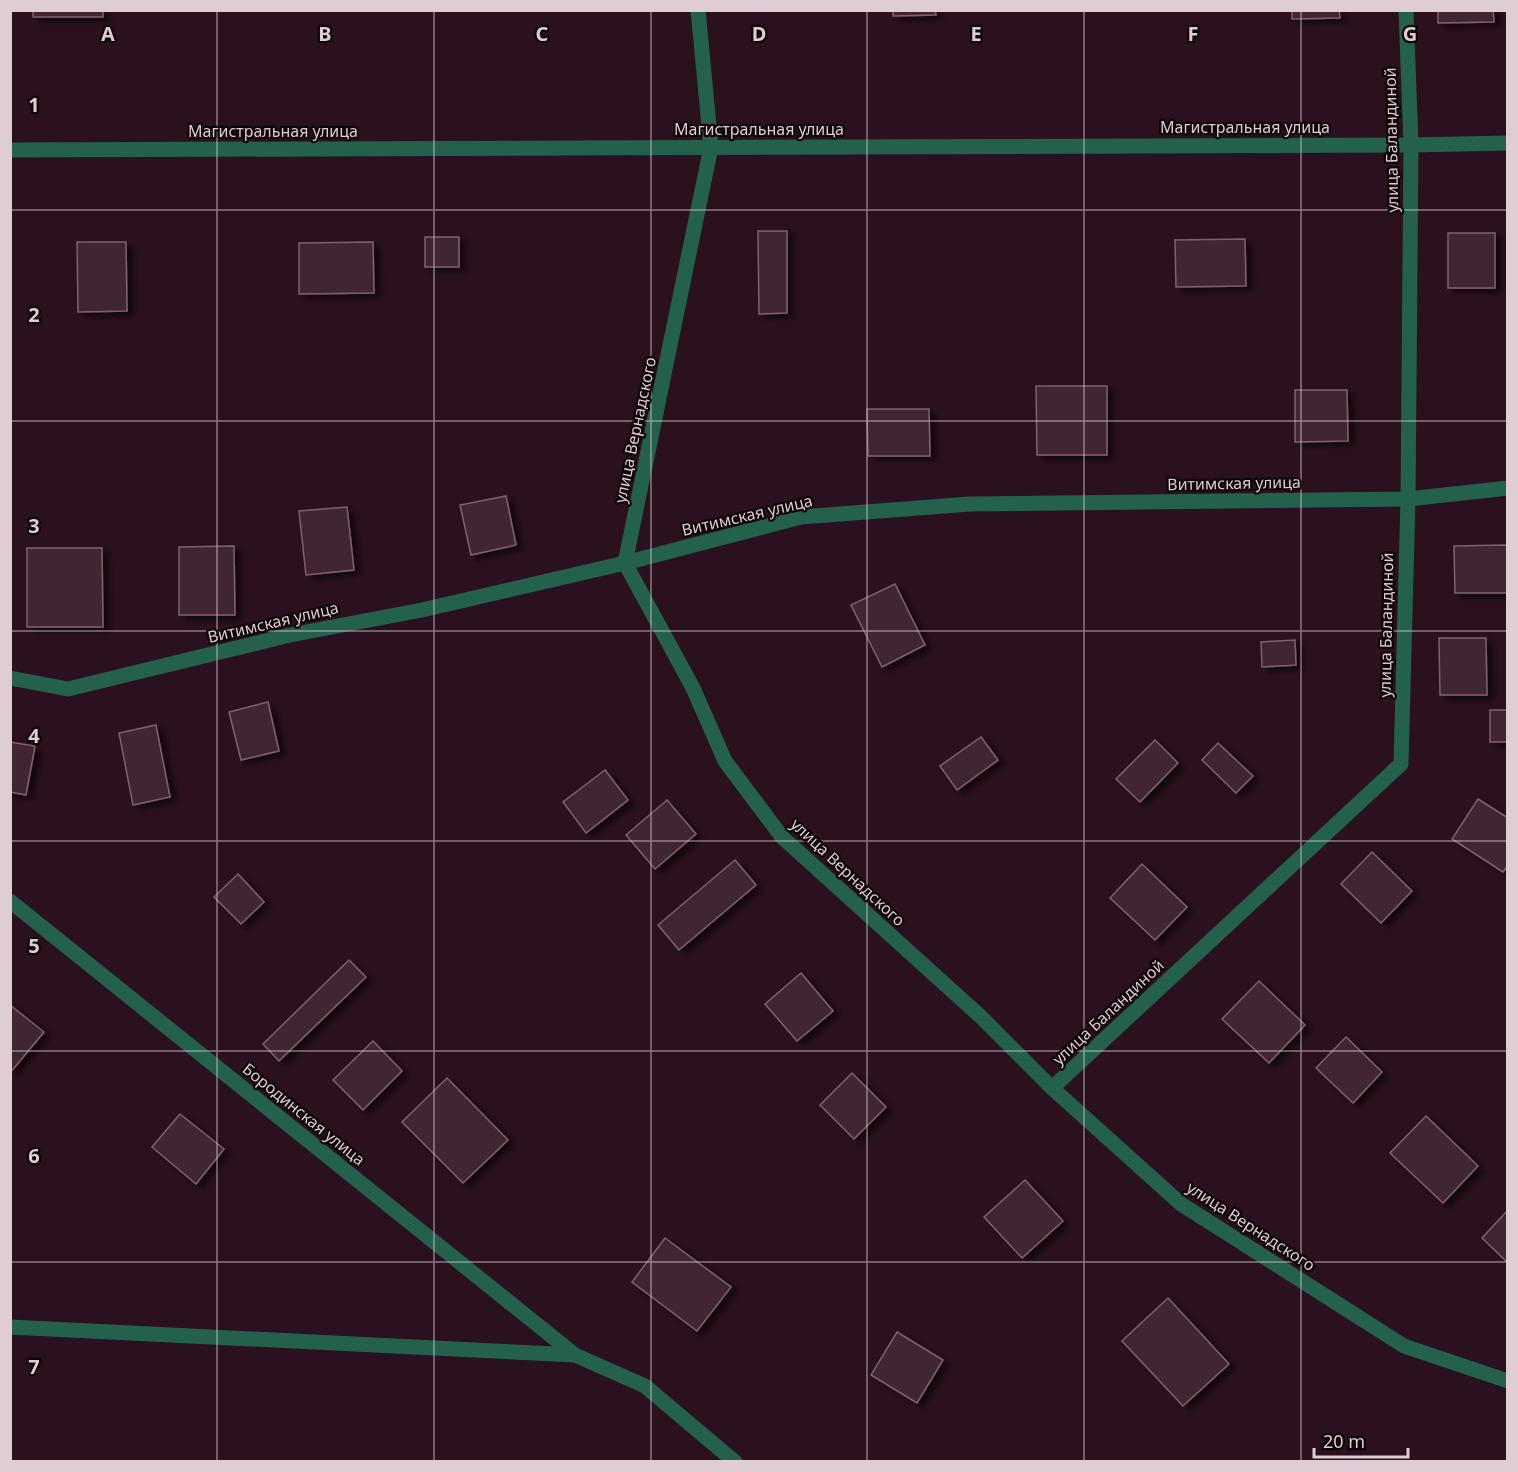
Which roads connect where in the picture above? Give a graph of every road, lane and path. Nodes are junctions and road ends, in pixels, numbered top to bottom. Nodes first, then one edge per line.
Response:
1 (698, 10) edge
2 (1406, 10) edge
3 (1508, 143) edge
4 (1411, 145) junction
5 (711, 147) junction
6 (10, 150) edge
7 (1508, 488) edge
8 (1408, 499) junction
9 (625, 563) junction
10 (10, 678) edge
11 (10, 901) edge
12 (1052, 1088) junction
13 (10, 1327) edge
14 (575, 1355) junction
15 (1508, 1381) edge
16 (735, 1461) edge

1 - 5 street, улица Вернадского
2 - 4 street, улица Баландиной
3 - 4 street, Магистральная улица
4 - 5 street, Магистральная улица
4 - 8 street, улица Баландиной
5 - 6 street, Магистральная улица
5 - 9 street, улица Вернадского
7 - 8 street, Витимская улица
8 - 9 street, Витимская улица
8 - 12 street, улица Баландиной
9 - 10 street, Витимская улица
9 - 12 street, улица Вернадского
11 - 14 street, Бородинская улица
12 - 15 street, улица Вернадского
13 - 14 street
14 - 16 street

